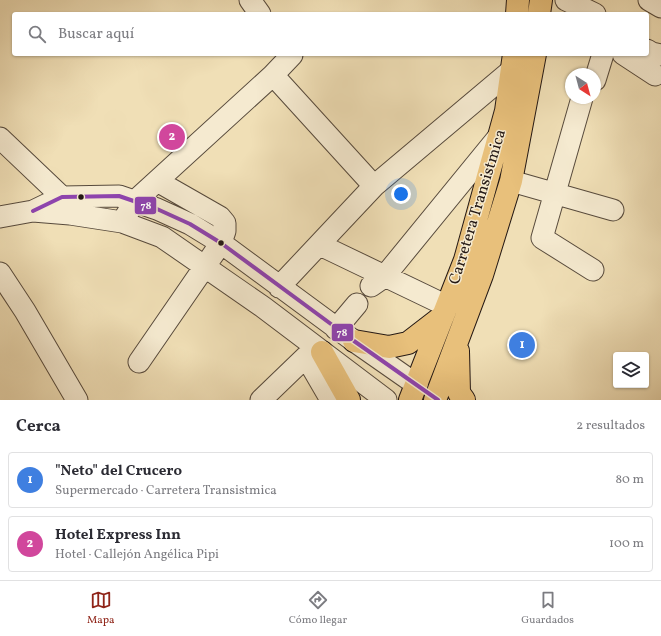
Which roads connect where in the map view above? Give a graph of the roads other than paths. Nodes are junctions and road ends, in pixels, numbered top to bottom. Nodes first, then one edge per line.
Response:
1 (518, 0) edge
2 (541, 0) edge
3 (544, 0) edge
4 (566, 0) edge
5 (649, 0) edge
6 (661, 7) edge
7 (517, 12) edge
8 (539, 12) edge
9 (559, 12) edge
10 (590, 12) edge
11 (649, 51) edge
12 (661, 55) edge
13 (292, 56) edge
14 (534, 56) edge
15 (602, 56) edge
16 (626, 56) edge
17 (514, 62) edge
18 (599, 68) edge
19 (273, 75) junction
20 (655, 75) dead end
21 (580, 104) edge
22 (510, 135) junction
23 (0, 138) edge
24 (157, 180) junction
25 (511, 181) junction
26 (374, 186) junction
27 (554, 192) junction
28 (135, 201) junction
29 (66, 205) junction
30 (613, 210) dead end
31 (0, 217) edge
32 (122, 222) junction
33 (221, 244) junction
34 (320, 245) junction
35 (206, 266) junction
36 (593, 270) dead end
37 (0, 274) edge
38 (378, 281) junction
39 (279, 287) junction
40 (357, 304) dead end
41 (445, 311) junction
42 (336, 329) junction
43 (458, 339) junction
44 (354, 341) junction
45 (315, 352) junction
46 (139, 362) dead end
47 (413, 392) edge
48 (436, 399) edge
49 (77, 400) edge
50 (261, 400) edge
51 (331, 400) edge
52 (349, 400) edge
53 (386, 400) edge
54 (464, 400) edge

1 - 7 main road
2 - 8 main road
3 - 9 street
4 - 10 street
5 - 6 street
11 - 12 street
13 - 19 street
14 - 22 main road, Carretera Transistmica
15 - 18 street
16 - 20 street
17 - 22 main road, Carretera Transistmica
17 - 26 street
19 - 24 street
19 - 26 street
21 - 27 street
22 - 25 main road, Carretera Transistmica
22 - 38 street
22 - 41 main road, Carretera Transistmica
23 - 29 street
24 - 28 street
24 - 33 street
25 - 27 street
25 - 43 main road, Carretera Transistmica
26 - 34 street
27 - 30 street
27 - 36 street
28 - 29 street
28 - 32 street
28 - 33 street
29 - 31 street
29 - 32 street
32 - 35 street
33 - 35 street
33 - 39 street
34 - 38 street
34 - 39 street
35 - 45 street
35 - 46 street
37 - 49 street
38 - 41 street
39 - 42 street
40 - 42 street
41 - 44 main road
41 - 47 main road, Carretera Transistmica
42 - 44 street
43 - 48 main road, Carretera Transistmica
43 - 54 main road
44 - 47 street
45 - 50 street
45 - 51 street
45 - 52 main road
45 - 53 street
47 - 48 main road

